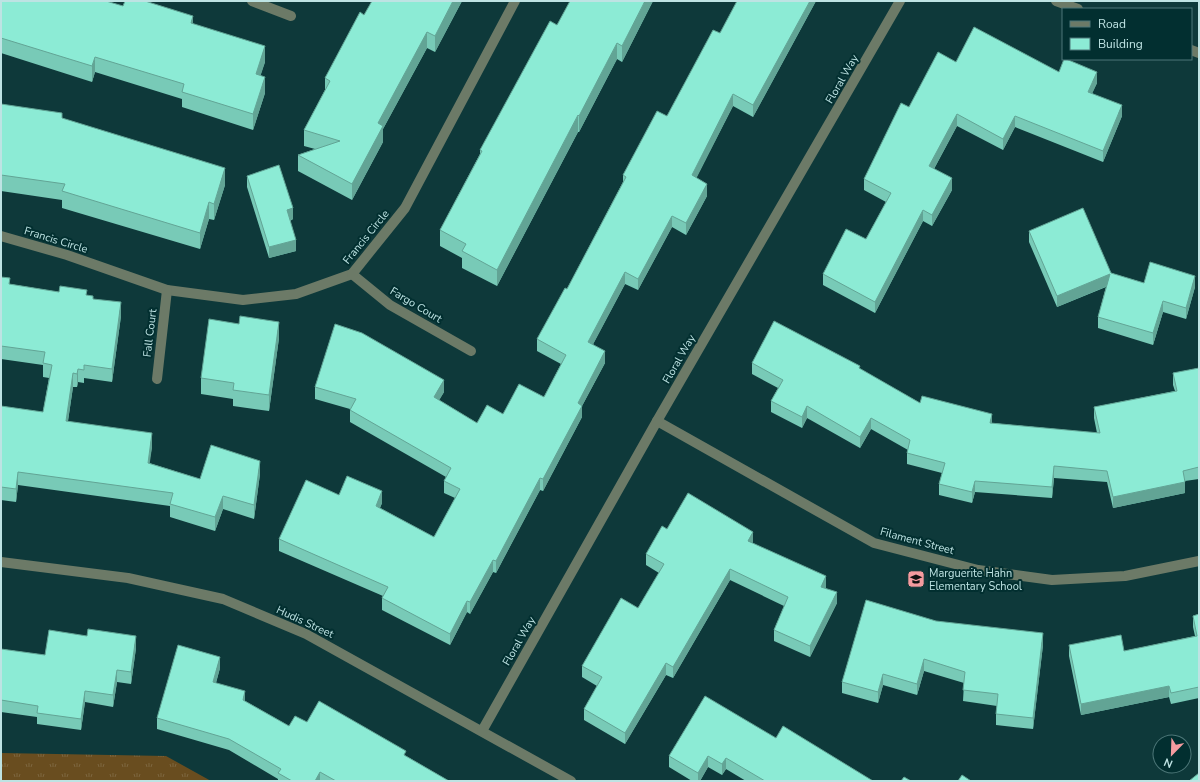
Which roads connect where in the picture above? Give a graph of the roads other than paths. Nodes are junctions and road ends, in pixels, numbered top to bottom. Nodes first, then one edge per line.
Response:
1 (252, 1) edge
2 (516, 1) edge
3 (900, 1) edge
4 (1056, 1) edge
5 (1075, 8) edge
6 (291, 16) dead end
7 (1, 236) edge
8 (352, 274) junction
9 (167, 290) junction
10 (472, 351) dead end
11 (157, 379) dead end
12 (657, 421) junction
13 (1199, 561) edge
14 (1, 562) edge
15 (482, 731) junction
16 (571, 781) edge

1 - 6 street
2 - 8 street, Francis Circle
3 - 12 street, Floral Way
4 - 5 street
7 - 9 street, Francis Circle
8 - 9 street, Francis Circle
8 - 10 street, Fargo Court
9 - 11 street, Fall Court
12 - 13 street, Filament Street
12 - 15 street, Floral Way
14 - 15 street, Hudis Street
15 - 16 street, Hudis Street

